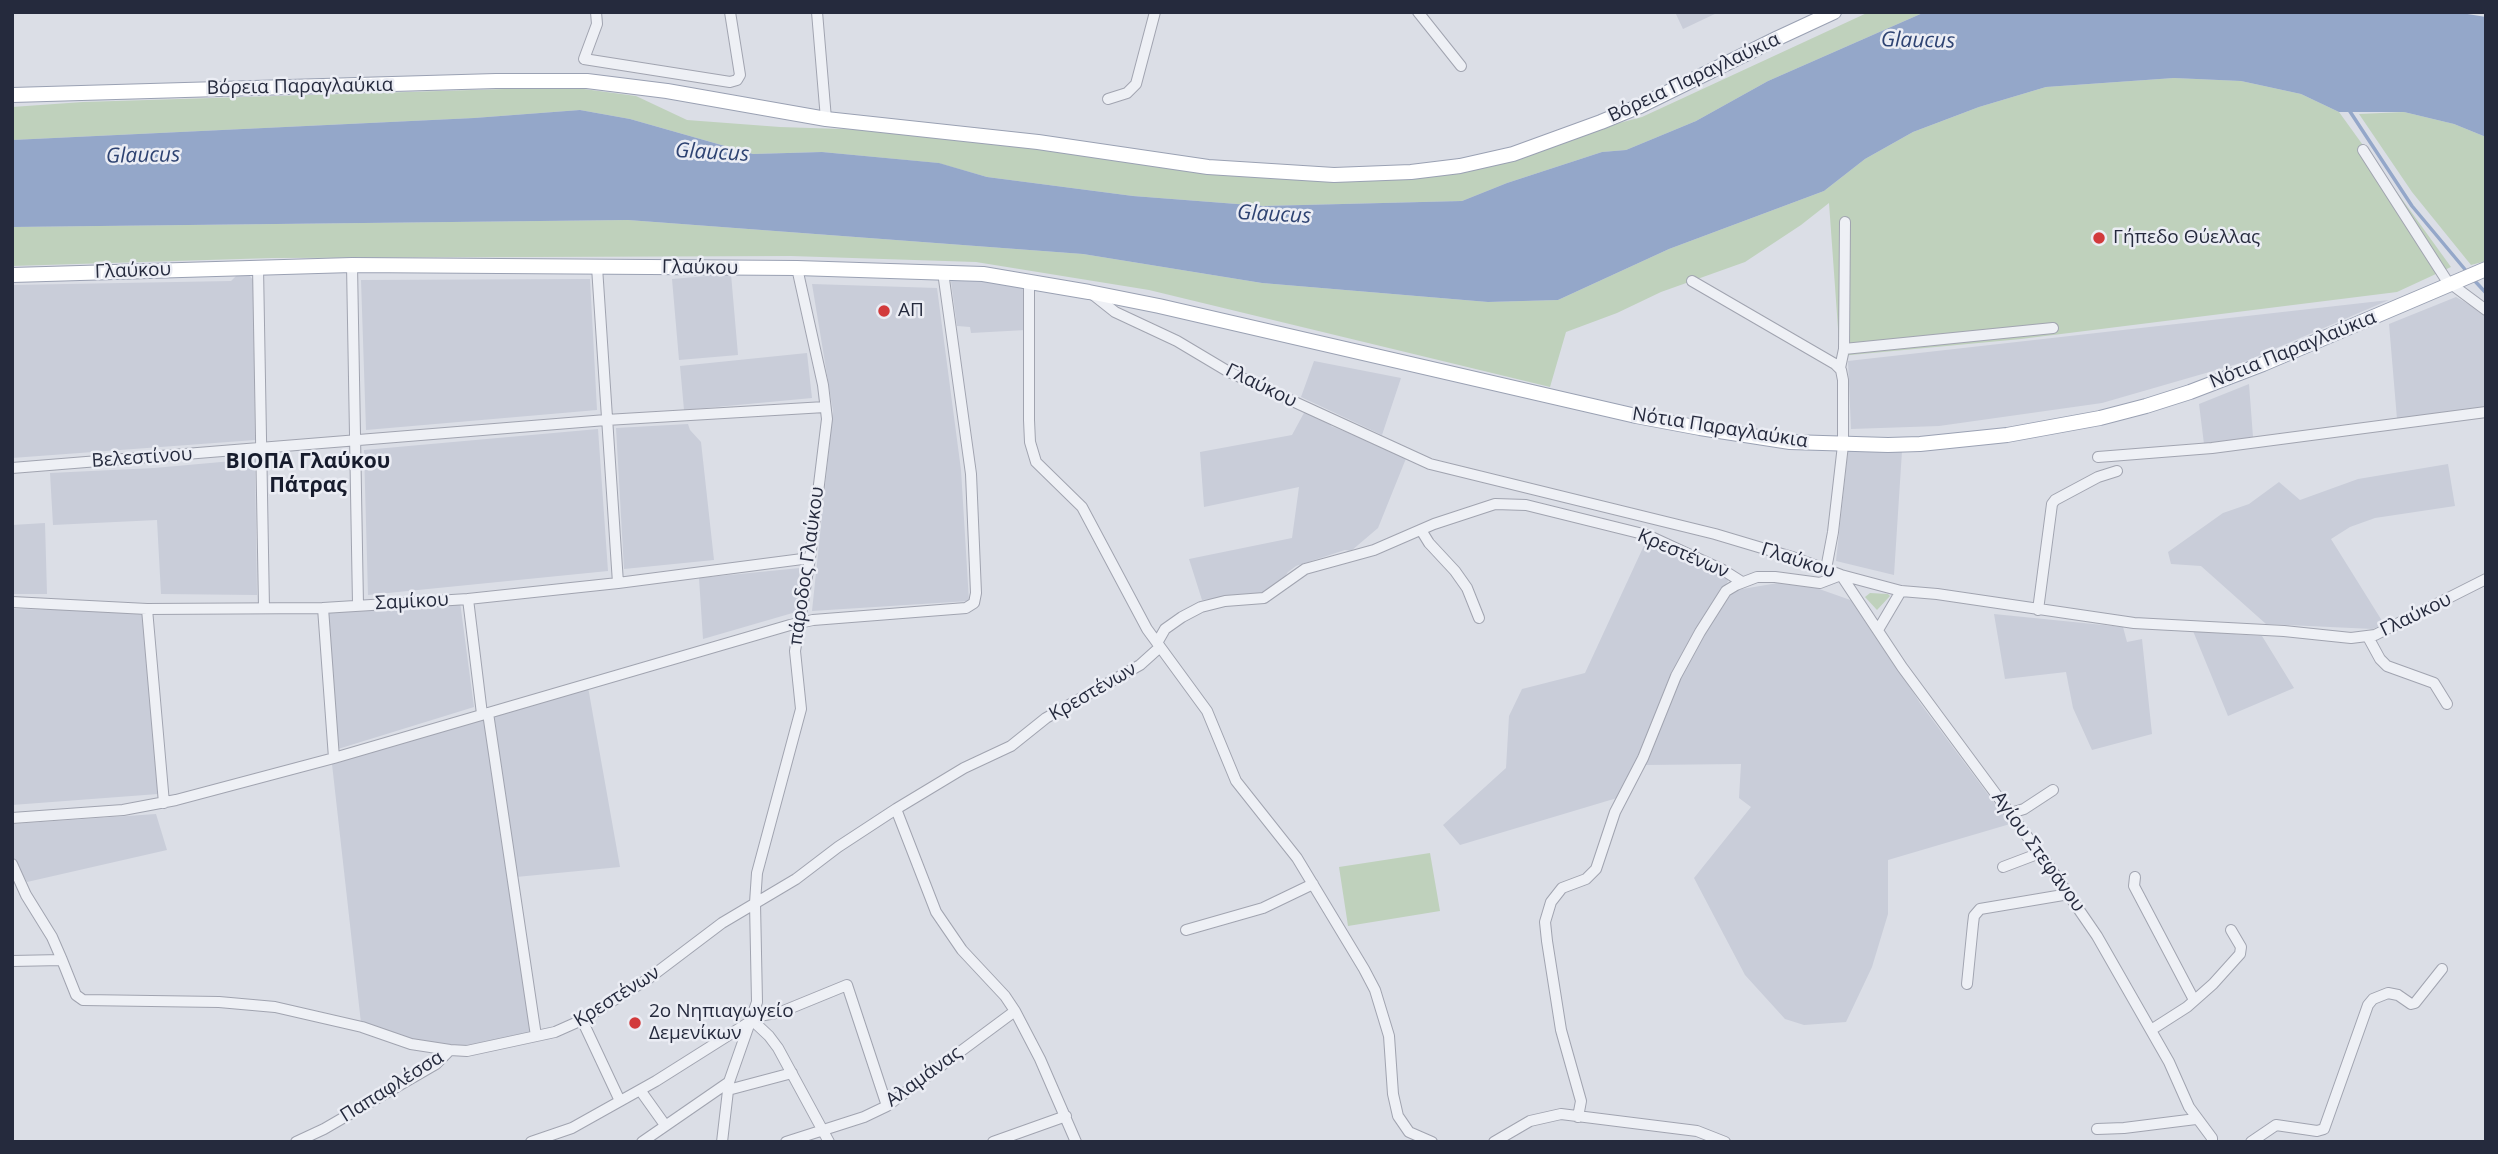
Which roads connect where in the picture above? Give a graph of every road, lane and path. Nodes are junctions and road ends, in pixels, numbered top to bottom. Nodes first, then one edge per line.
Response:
1 (596, 12) edge
2 (730, 12) edge
3 (817, 12) edge
4 (1154, 12) edge
5 (1418, 12) edge
6 (1834, 12) edge
7 (1461, 65) dead end
8 (12, 95) edge
9 (1108, 99) dead end
10 (826, 119) junction
11 (2363, 150) dead end
12 (1845, 222) dead end
13 (352, 265) junction
14 (258, 267) junction
15 (597, 267) junction
16 (797, 268) junction
17 (2482, 271) edge
18 (943, 272) junction
19 (12, 275) edge
20 (1029, 281) junction
21 (1692, 281) dead end
22 (2456, 282) junction
23 (1089, 292) junction
24 (2486, 310) edge
25 (2053, 328) dead end
26 (1844, 349) junction
27 (1840, 368) junction
28 (825, 407) junction
29 (2486, 412) edge
30 (606, 419) junction
31 (355, 442) junction
32 (1843, 444) junction
33 (261, 449) junction
34 (2098, 457) dead end
35 (12, 468) edge
36 (2117, 471) dead end
37 (1421, 530) junction
38 (810, 558) junction
39 (1826, 569) junction
40 (1841, 575) junction
41 (2486, 579) edge
42 (1742, 582) junction
43 (618, 583) junction
44 (1901, 592) junction
45 (468, 599) junction
46 (12, 602) edge
47 (358, 605) junction
48 (264, 608) junction
49 (323, 608) junction
50 (147, 609) junction
51 (2038, 610) junction
52 (1479, 618) dead end
53 (801, 622) junction
54 (1878, 630) junction
55 (2368, 637) junction
56 (1159, 645) junction
57 (2446, 704) dead end
58 (485, 713) junction
59 (334, 758) junction
60 (2053, 790) dead end
61 (164, 803) junction
62 (896, 809) junction
63 (2011, 813) junction
64 (12, 818) edge
65 (2040, 853) junction
66 (12, 864) edge
67 (2003, 867) dead end
68 (2135, 877) dead end
69 (1313, 884) junction
70 (2069, 894) junction
71 (755, 903) junction
72 (1186, 930) dead end
73 (2231, 930) dead end
74 (62, 960) junction
75 (12, 961) edge
76 (2442, 969) dead end
77 (1967, 984) dead end
78 (2194, 1000) junction
79 (1015, 1011) junction
80 (582, 1020) junction
81 (752, 1020) junction
82 (2151, 1030) junction
83 (536, 1036) junction
84 (450, 1051) junction
85 (792, 1073) junction
86 (729, 1086) junction
87 (640, 1090) junction
88 (620, 1101) junction
89 (887, 1106) junction
90 (1066, 1116) junction
91 (1578, 1117) junction
92 (2196, 1118) junction
93 (665, 1125) junction
94 (2097, 1129) dead end
95 (823, 1131) junction
96 (298, 1141) edge
97 (531, 1142) edge
98 (642, 1142) edge
99 (722, 1142) edge
100 (786, 1142) edge
101 (829, 1142) edge
102 (993, 1142) edge
103 (1076, 1142) edge
104 (1432, 1142) edge
105 (1494, 1142) edge
106 (1725, 1142) edge
107 (2212, 1142) edge
108 (2251, 1142) edge

1 - 2 street
3 - 10 street
4 - 9 street
5 - 7 street
6 - 10 main road, Βόρεια Παραγλαύκια
8 - 10 main road, Βόρεια Παραγλαύκια
11 - 22 street
12 - 26 street
13 - 14 main road, Γλαύκου
13 - 15 main road, Γλαύκου
13 - 31 street
14 - 19 main road, Γλαύκου
14 - 33 street
15 - 16 main road, Γλαύκου
15 - 30 street
16 - 18 main road, Γλαύκου
16 - 28 street, πάροδος Γλαύκου
17 - 22 main road, Νότια Παραγλαύκια
18 - 20 main road, Γλαύκου
18 - 53 street
20 - 23 main road, Γλαύκου
20 - 56 street
21 - 27 street
22 - 24 street
22 - 32 main road, Νότια Παραγλαύκια
23 - 32 main road, Νότια Παραγλαύκια
23 - 39 street, Γλαύκου
25 - 26 street
26 - 27 street
27 - 32 street
28 - 30 street, Βελεστίνου
28 - 38 street, πάροδος Γλαύκου
29 - 34 street
30 - 31 street, Βελεστίνου
30 - 43 street
31 - 33 street, Βελεστίνου
31 - 47 street
32 - 39 street
33 - 35 street, Βελεστίνου
33 - 48 street
36 - 51 street
37 - 42 street, Κρεστένων
37 - 52 street
37 - 56 street, Κρεστένων
38 - 43 street, Σαμίκου
38 - 53 street, πάροδος Γλαύκου
39 - 40 street, Γλαύκου
40 - 42 street
40 - 44 street, Γλαύκου
40 - 54 street, Αγίου Στεφάνου
41 - 55 street, Γλαύκου
42 - 91 street
43 - 45 street, Σαμίκου
44 - 51 street, Γλαύκου
44 - 54 street
45 - 47 street, Σαμίκου
45 - 58 street
46 - 50 street, Σαμίκου
47 - 49 street, Σαμίκου
48 - 49 street, Σαμίκου
48 - 50 street, Σαμίκου
49 - 59 street
50 - 61 street
51 - 55 street, Γλαύκου
53 - 58 street
53 - 71 street, πάροδος Γλαύκου
54 - 63 street, Αγίου Στεφάνου
55 - 57 street
56 - 62 street, Κρεστένων
56 - 69 street
58 - 59 street
58 - 83 street
59 - 61 street
60 - 63 street
61 - 64 street
62 - 71 street, Κρεστένων
62 - 79 street
63 - 65 street, Αγίου Στεφάνου
65 - 67 street
65 - 70 street, Αγίου Στεφάνου
66 - 74 street
68 - 78 street
69 - 72 street
69 - 104 street
70 - 77 street
70 - 82 street, Αγίου Στεφάνου
71 - 80 street, Κρεστένων
71 - 81 street, πάροδος Γλαύκου
73 - 78 street
74 - 75 street
74 - 84 street, Κρεστένων
76 - 108 street
78 - 82 street
79 - 89 street, Αλαμάνας
79 - 90 street
80 - 83 street, Κρεστένων
80 - 88 street
81 - 85 street
81 - 86 street, πάροδος Γλαύκου
81 - 87 street
81 - 89 street
82 - 92 street, Αγίου Στεφάνου
83 - 84 street, Κρεστένων
84 - 96 street, Παπαφλέσσα
85 - 86 street
85 - 95 street
86 - 93 street
86 - 99 street, πάροδος Γλαύκου
87 - 88 street
87 - 93 street
88 - 97 street
89 - 95 street, Αλαμάνας
90 - 102 street
90 - 103 street
91 - 105 street
91 - 106 street
92 - 94 street
92 - 107 street, Αγίου Στεφάνου
93 - 98 street
95 - 100 street, Αλαμάνας
95 - 101 street

